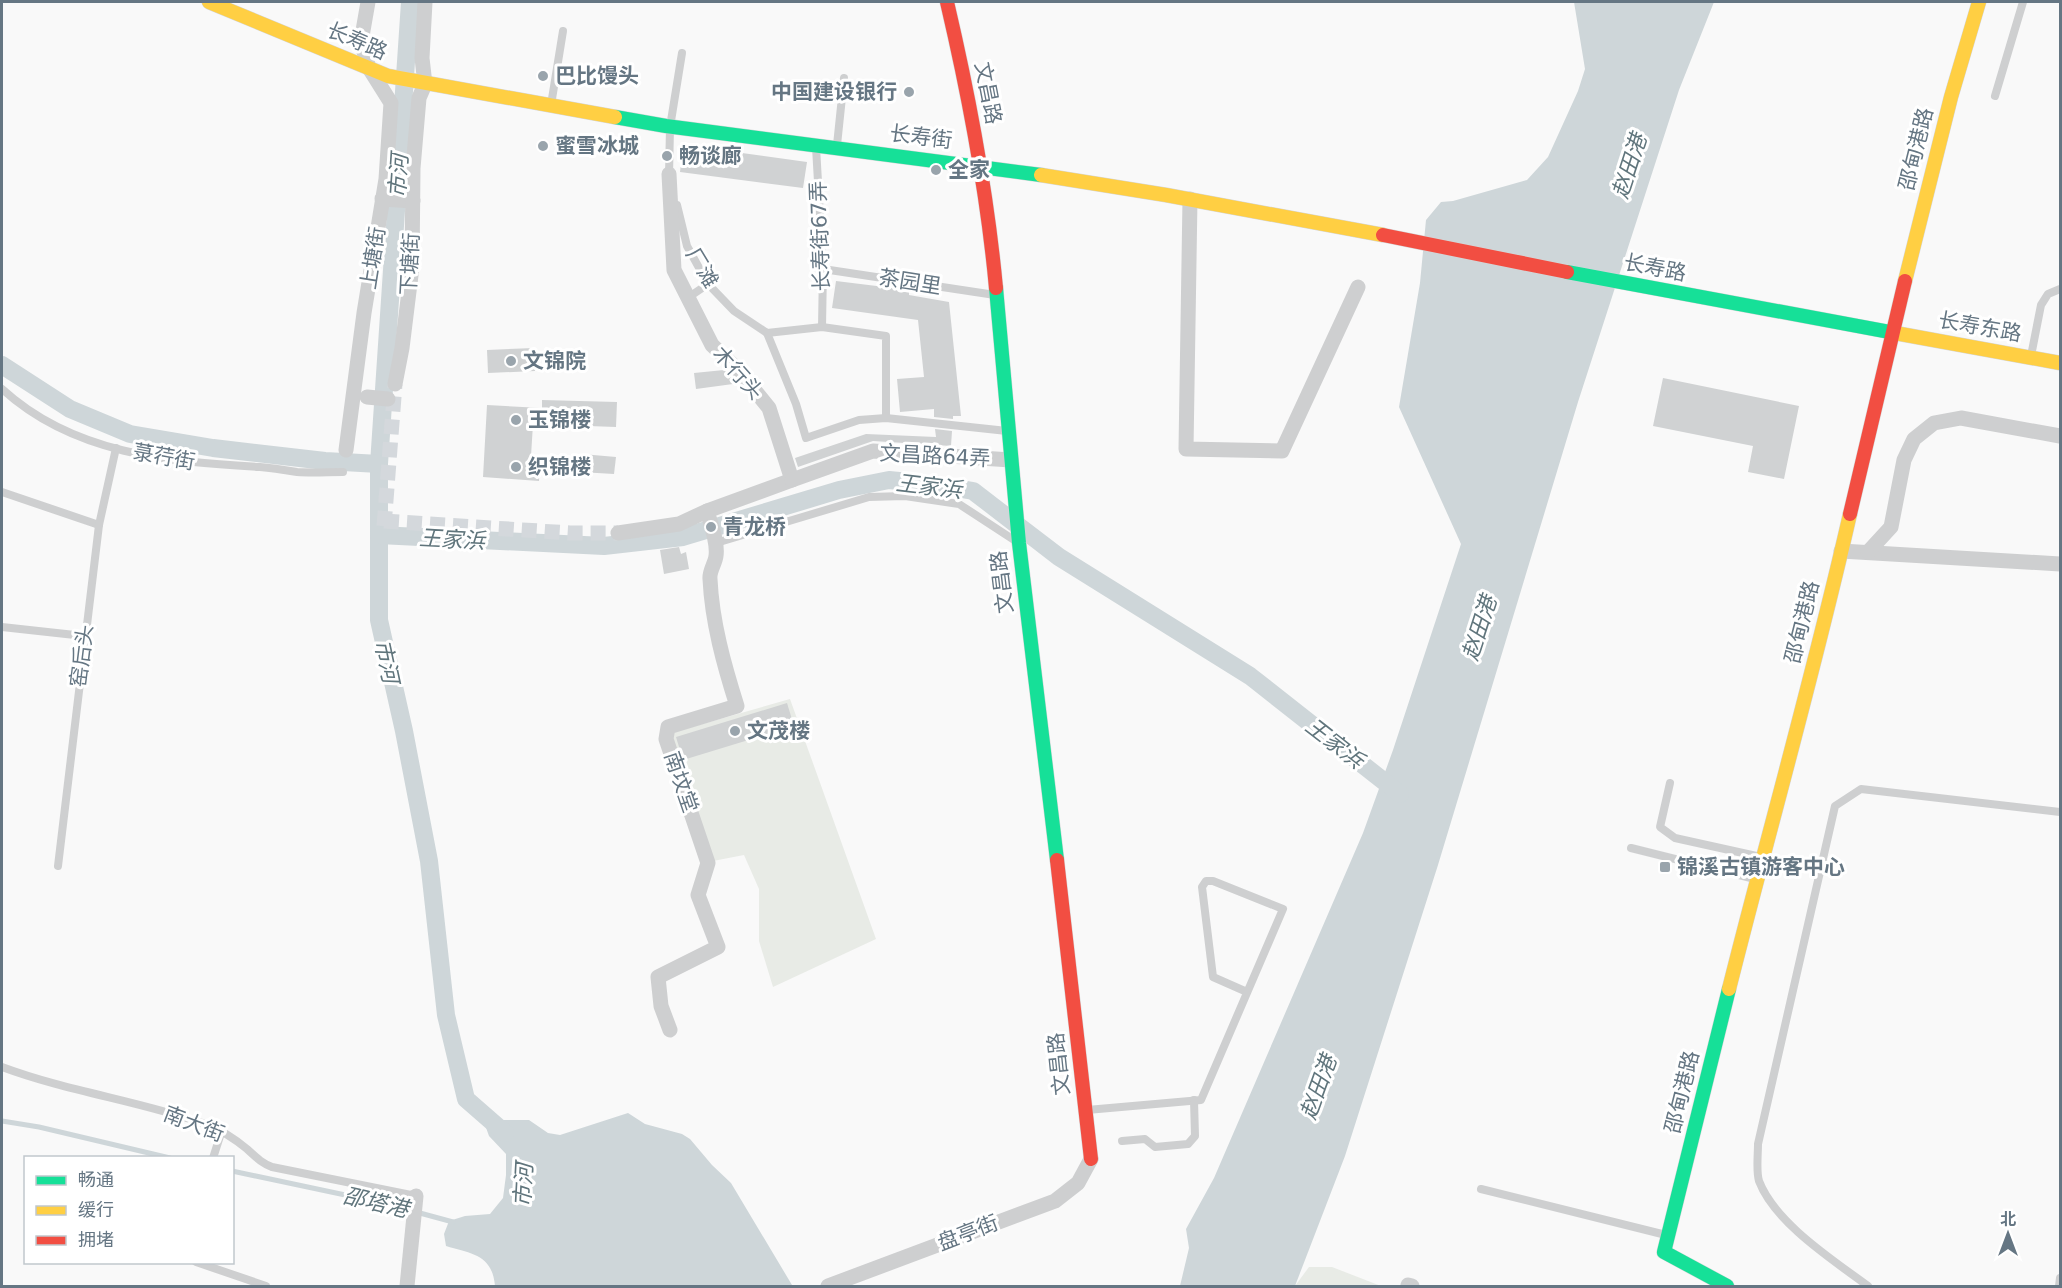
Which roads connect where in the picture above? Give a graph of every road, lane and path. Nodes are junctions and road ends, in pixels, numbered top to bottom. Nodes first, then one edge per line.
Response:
1 (209, 2) edge
2 (368, 2) edge
3 (425, 2) edge
4 (947, 2) edge
5 (1980, 2) edge
6 (2023, 2) edge
7 (563, 31) dead end
8 (682, 53) dead end
9 (369, 68) junction
10 (844, 78) dead end
11 (425, 84) junction
12 (1995, 96) dead end
13 (550, 106) junction
14 (670, 127) junction
15 (816, 145) junction
16 (837, 148) junction
17 (980, 166) junction
18 (669, 174) junction
19 (1190, 199) junction
20 (397, 200) junction
21 (1411, 240) joint
22 (823, 269) junction
23 (708, 284) junction
24 (1358, 287) dead end
25 (2061, 289) edge
26 (996, 296) junction
27 (689, 297) junction
28 (822, 327) junction
29 (767, 333) junction
30 (1892, 333) junction
31 (2031, 357) junction
32 (2061, 363) edge
33 (395, 384) tunnel mouth
34 (2, 389) edge
35 (367, 397) dead end
36 (388, 399) dead end
37 (886, 418) junction
38 (1009, 431) junction
39 (2061, 436) edge
40 (116, 448) junction
41 (346, 450) dead end
42 (1011, 460) junction
43 (343, 472) dead end
44 (792, 480) junction
45 (2, 492) edge
46 (708, 514) junction
47 (99, 525) junction
48 (618, 533) tunnel mouth
49 (715, 541) junction
50 (1019, 543) junction
51 (1841, 551) junction
52 (1868, 552) junction
53 (2061, 564) edge
54 (2, 627) edge
55 (84, 636) junction
56 (1670, 783) dead end
57 (2061, 812) edge
58 (1631, 848) dead end
59 (1762, 857) junction
60 (58, 866) dead end
61 (1756, 880) junction
62 (1247, 992) junction
63 (670, 1030) dead end
64 (2, 1067) edge
65 (1194, 1100) junction
66 (1086, 1110) junction
67 (222, 1130) junction
68 (1122, 1141) dead end
69 (214, 1156) edge
70 (1091, 1159) joint
71 (1481, 1190) dead end
72 (415, 1206) joint
73 (1668, 1236) junction
74 (199, 1264) edge
75 (2061, 1278) edge
76 (266, 1287) edge
77 (407, 1287) edge
78 (828, 1287) edge
79 (1727, 1287) edge
80 (1868, 1287) edge
81 (2059, 1287) edge

1 - 9 street, 长寿路
2 - 9 street, 上塘街
3 - 11 street, 下塘街
4 - 17 street, 文昌路
5 - 30 street, 邵甸港路
6 - 12 lane
7 - 13 lane
8 - 14 lane, 厂滩
9 - 11 street, 长寿路
9 - 20 street, 上塘街
10 - 16 lane
11 - 13 street, 长寿街
11 - 20 street, 下塘街
13 - 14 street, 长寿街
14 - 15 street, 长寿街
14 - 18 lane, 厂滩
15 - 16 street, 长寿街
15 - 22 lane, 长寿街67弄
16 - 17 street, 长寿街
17 - 19 street, 长寿街
17 - 26 street, 文昌路
18 - 23 lane, 厂滩
18 - 27 street, 木行头
19 - 21 street, 长寿街
19 - 24 street
20 - 33 street, 下塘街
20 - 41 street, 上塘街
21 - 30 street, 长寿路
22 - 26 lane, 茶园里
22 - 28 lane, 长寿街67弄
23 - 27 lane
23 - 29 lane, 厂滩
25 - 31 lane
26 - 38 street, 文昌路
27 - 44 street, 木行头
28 - 29 lane
28 - 37 lane
29 - 37 lane
30 - 31 street, 长寿东路
30 - 51 street, 邵甸港路
31 - 32 street, 长寿东路
34 - 40 lane, 菉荇街
35 - 36 street
37 - 38 lane
38 - 42 street, 文昌路
39 - 52 street
40 - 43 lane, 菉荇街
40 - 47 lane, 窑后头
42 - 44 street, 文昌路64弄
42 - 50 street, 文昌路
44 - 46 street
45 - 47 lane
46 - 48 street
46 - 49 street
47 - 55 lane, 窑后头
49 - 50 lane
49 - 63 street, 南坟堂
50 - 66 street, 文昌路
51 - 52 street
51 - 59 street, 邵甸港路
52 - 53 street
54 - 55 lane
55 - 60 lane, 窑后头
56 - 59 lane
57 - 80 lane
58 - 61 lane
59 - 61 street, 邵甸港路
61 - 73 street, 邵甸港路
62 - 62 lane
62 - 65 lane
64 - 67 lane, 南大街
65 - 66 lane
65 - 68 lane
66 - 70 street, 文昌路
67 - 69 lane
67 - 72 lane, 南大街
70 - 78 street, 盘亭街
71 - 73 lane
72 - 77 street
73 - 79 street, 邵甸港路
74 - 76 lane
75 - 81 lane

